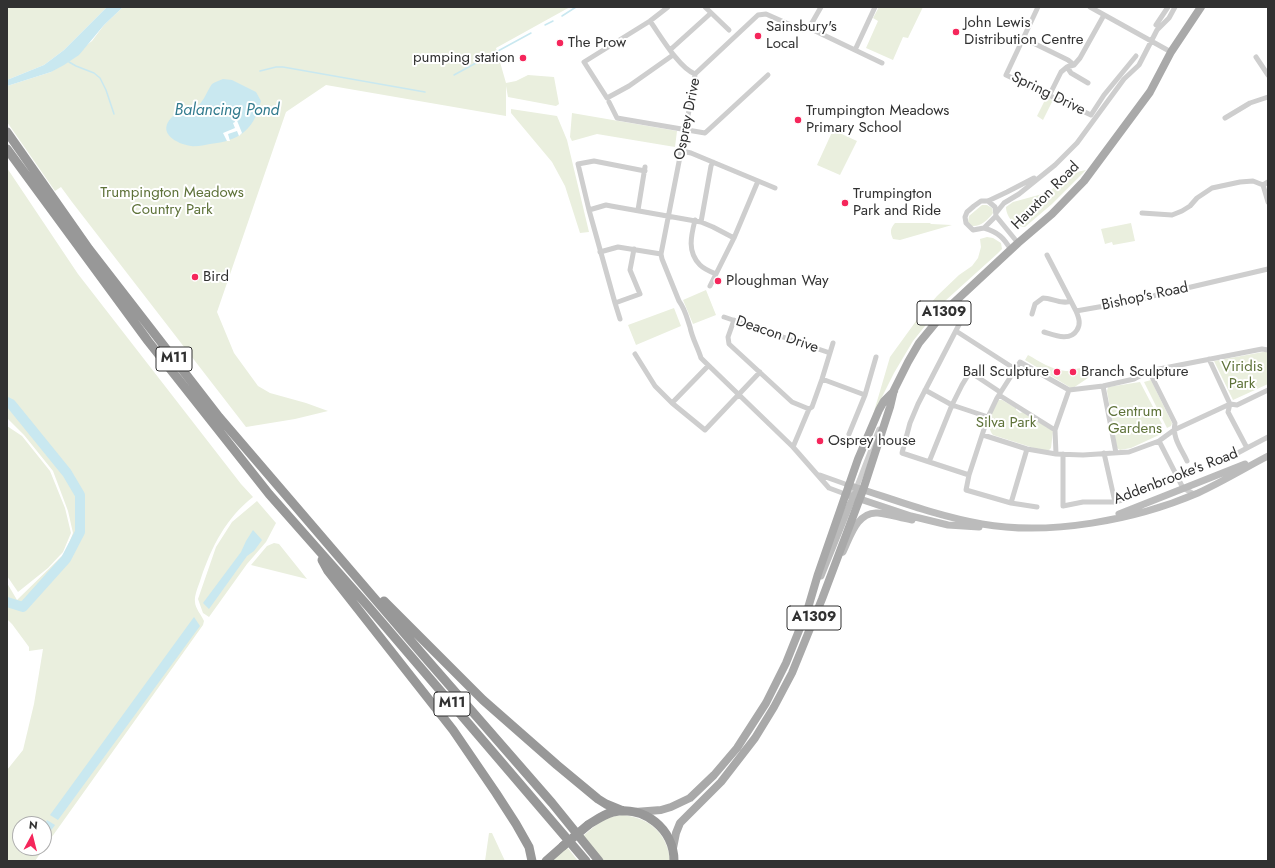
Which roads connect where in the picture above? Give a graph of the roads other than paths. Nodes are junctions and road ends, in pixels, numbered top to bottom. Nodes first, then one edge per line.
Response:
1 (668, 7) edge
2 (705, 7) edge
3 (821, 7) edge
4 (875, 7) edge
5 (1038, 7) edge
6 (1090, 7) edge
7 (1168, 7) edge
8 (1175, 7) edge
9 (1201, 7) edge
10 (711, 13) junction
11 (1104, 15) junction
12 (650, 21) junction
13 (1156, 25) dead end
14 (809, 28) junction
15 (729, 30) dead end
16 (1023, 38) junction
17 (1152, 41) junction
18 (855, 50) junction
19 (671, 52) junction
20 (1171, 52) junction
21 (1136, 56) dead end
22 (1256, 56) dead end
23 (882, 63) dead end
24 (1074, 65) junction
25 (1067, 67) junction
26 (695, 74) junction
27 (768, 75) dead end
28 (1268, 75) edge
29 (1088, 82) dead end
30 (1049, 96) junction
31 (1268, 97) edge
32 (609, 102) dead end
33 (1225, 118) dead end
34 (685, 130) junction
35 (7, 132) edge
36 (7, 149) edge
37 (682, 151) junction
38 (713, 162) junction
39 (1042, 174) junction
40 (758, 181) junction
41 (1266, 184) edge
42 (775, 188) dead end
43 (988, 201) junction
44 (1268, 202) edge
45 (589, 210) junction
46 (638, 210) junction
47 (1142, 213) dead end
48 (996, 215) junction
49 (669, 216) junction
50 (695, 220) junction
51 (700, 222) junction
52 (984, 228) junction
53 (734, 238) junction
54 (1018, 243) junction
55 (634, 249) junction
56 (1011, 250) junction
57 (600, 252) junction
58 (661, 254) junction
59 (1047, 255) dead end
60 (1268, 270) edge
61 (716, 274) junction
62 (710, 286) dead end
63 (1071, 302) junction
64 (615, 303) junction
65 (1076, 311) junction
66 (1032, 314) dead end
67 (964, 315) dead end
68 (724, 317) dead end
69 (620, 319) dead end
70 (734, 320) junction
71 (956, 330) junction
72 (1044, 332) dead end
73 (833, 343) dead end
74 (1268, 350) edge
75 (635, 354) dead end
76 (830, 354) junction
77 (876, 357) dead end
78 (1209, 359) junction
79 (708, 366) junction
80 (1015, 369) junction
81 (1149, 371) junction
82 (760, 372) junction
83 (822, 379) junction
84 (1103, 386) junction
85 (894, 390) junction
86 (925, 390) junction
87 (1069, 390) junction
88 (1268, 390) edge
89 (1000, 393) junction
90 (739, 394) junction
91 (865, 395) junction
92 (672, 403) junction
93 (1230, 404) junction
94 (952, 405) junction
95 (809, 408) junction
96 (988, 417) junction
97 (1055, 430) junction
98 (1174, 430) junction
99 (849, 434) dead end
100 (983, 435) junction
101 (1268, 437) edge
102 (1159, 441) junction
103 (793, 447) junction
104 (1246, 448) junction
105 (1027, 449) junction
106 (1116, 453) junction
107 (1056, 454) junction
108 (1063, 454) junction
109 (1104, 454) junction
110 (1266, 457) edge
111 (1187, 461) dead end
112 (929, 462) junction
113 (1221, 462) dead end
114 (817, 474) junction
115 (969, 475) junction
116 (1183, 488) junction
117 (850, 490) junction
118 (1194, 494) junction
119 (856, 498) junction
120 (1129, 498) dead end
121 (1115, 502) junction
122 (1011, 503) junction
123 (1037, 507) dead end
124 (1097, 521) junction
125 (948, 525) junction
126 (999, 527) junction
127 (317, 549) junction
128 (354, 576) junction
129 (829, 579) junction
130 (808, 608) junction
131 (623, 811) junction
132 (634, 812) junction
133 (673, 848) junction
134 (532, 861) edge
135 (546, 861) edge
136 (586, 861) edge
137 (599, 861) edge
138 (674, 861) edge

1 - 12 street
2 - 10 street
3 - 14 street
4 - 18 street
5 - 16 street, Spring Drive
6 - 11 street
7 - 13 street
8 - 17 street
9 - 20 main road, Hauxton Road / A1309
10 - 15 street
10 - 19 street
11 - 17 street
11 - 24 street
12 - 19 street
12 - 19 street
14 - 18 street, Osprey Drive
14 - 26 street, Osprey Drive
16 - 24 street
16 - 30 street, Spring Drive
17 - 20 street
17 - 39 street
18 - 23 street, Osprey Drive
19 - 26 street
20 - 54 main road, Hauxton Road / A1309
21 - 30 street, Spring Drive
22 - 28 street
24 - 25 street
25 - 29 street
25 - 30 street
26 - 34 street, Osprey Drive
27 - 34 street
31 - 33 street
32 - 34 street
34 - 37 street, Osprey Drive
35 - 128 highway, M11
36 - 127 highway, M11
37 - 38 street
37 - 49 street, Osprey Drive
38 - 40 street
38 - 51 street
39 - 43 street
39 - 48 street
40 - 42 street
40 - 53 street
41 - 44 street
41 - 47 street
43 - 48 street
43 - 52 street
45 - 46 street
45 - 46 street
45 - 57 street
46 - 49 street
48 - 52 street
48 - 54 street
49 - 50 street
49 - 58 street, Osprey Drive
50 - 51 street
50 - 61 street
51 - 53 street
52 - 56 street
53 - 61 street
54 - 56 main road, Hauxton Road / A1309
55 - 57 street
55 - 58 street
55 - 64 street
56 - 85 main road, Hauxton Road / A1309
57 - 64 street
58 - 79 street
59 - 63 street
60 - 65 street, Bishop's Road
61 - 62 street
63 - 65 street
63 - 66 street
64 - 69 street
65 - 72 street
67 - 71 street
68 - 70 street, Deacon Drive
70 - 76 street, Deacon Drive
70 - 82 street
71 - 80 street
71 - 86 street
73 - 76 street, Deacon Drive
74 - 78 street
75 - 92 street
76 - 83 street, Deacon Drive
77 - 91 street
78 - 81 street
78 - 93 street
79 - 90 street
79 - 92 street
80 - 87 street
80 - 89 street
81 - 84 street
81 - 98 street
82 - 90 street
82 - 95 street
83 - 91 street
83 - 95 street, Deacon Drive
84 - 87 street
84 - 106 street
85 - 117 main road, A1309
85 - 117 main road, A1309
86 - 94 street
86 - 112 street
87 - 97 street
88 - 93 street
89 - 94 street
89 - 96 street
89 - 97 street
90 - 92 street
90 - 103 street
91 - 99 street
93 - 98 street
93 - 104 street
94 - 96 street
94 - 112 street
95 - 103 street, Deacon Drive
96 - 100 street
97 - 107 street
98 - 102 street
98 - 111 street
100 - 105 street
100 - 115 street
101 - 104 street
102 - 106 street
102 - 116 street
103 - 114 street
104 - 113 street
105 - 107 street
105 - 122 street
106 - 109 street
107 - 108 street
108 - 109 street
108 - 121 street
109 - 121 street
110 - 116 street, Addenbrooke's Road
110 - 118 street, Addenbrooke's Road
112 - 115 street
114 - 117 street
114 - 117 street
115 - 122 street
116 - 118 street
116 - 124 street, Addenbrooke's Road
117 - 119 main road, A1309
117 - 119 street, Addenbrooke's Road
117 - 126 street, Addenbrooke's Road
117 - 130 main road, A1309
118 - 124 street, Addenbrooke's Road
119 - 125 street, Addenbrooke's Road
119 - 129 main road, A1309
119 - 130 street
120 - 121 street
122 - 123 street
124 - 126 street, Addenbrooke's Road
125 - 126 street, Addenbrooke's Road
125 - 129 street
127 - 134 highway, M11
127 - 136 highway, M11
128 - 131 highway, M11
128 - 137 highway, M11
129 - 133 main road, A1309
130 - 132 main road, A1309
131 - 132 highway
131 - 135 highway, bridge
132 - 133 highway
133 - 138 highway

